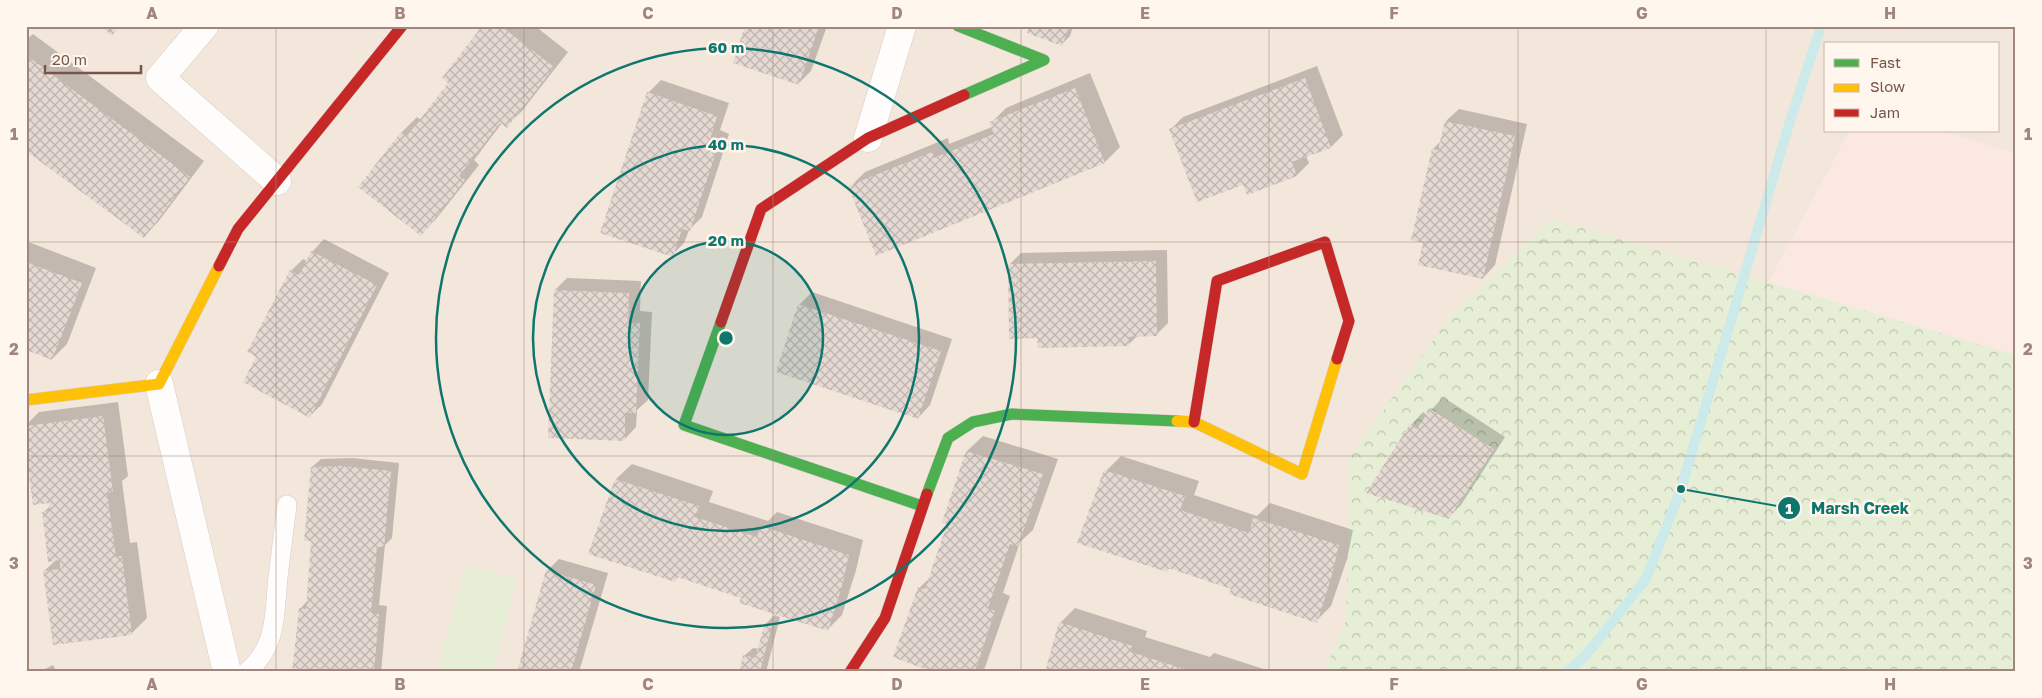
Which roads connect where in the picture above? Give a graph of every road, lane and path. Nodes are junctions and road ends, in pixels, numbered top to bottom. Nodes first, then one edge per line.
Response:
1 (204, 26) edge
2 (402, 26) edge
3 (902, 26) edge
4 (958, 26) edge
5 (868, 138) junction
6 (277, 181) junction
7 (159, 384) junction
8 (26, 400) edge
9 (1194, 422) junction
10 (287, 505) dead end
11 (922, 506) junction
12 (227, 672) edge
13 (247, 672) edge
14 (850, 672) edge

1 - 6 street
2 - 6 street
3 - 5 street
4 - 5 street
5 - 11 street
6 - 7 street
7 - 8 street
7 - 12 street
9 - 9 street
9 - 11 street
10 - 13 lane
11 - 14 street

